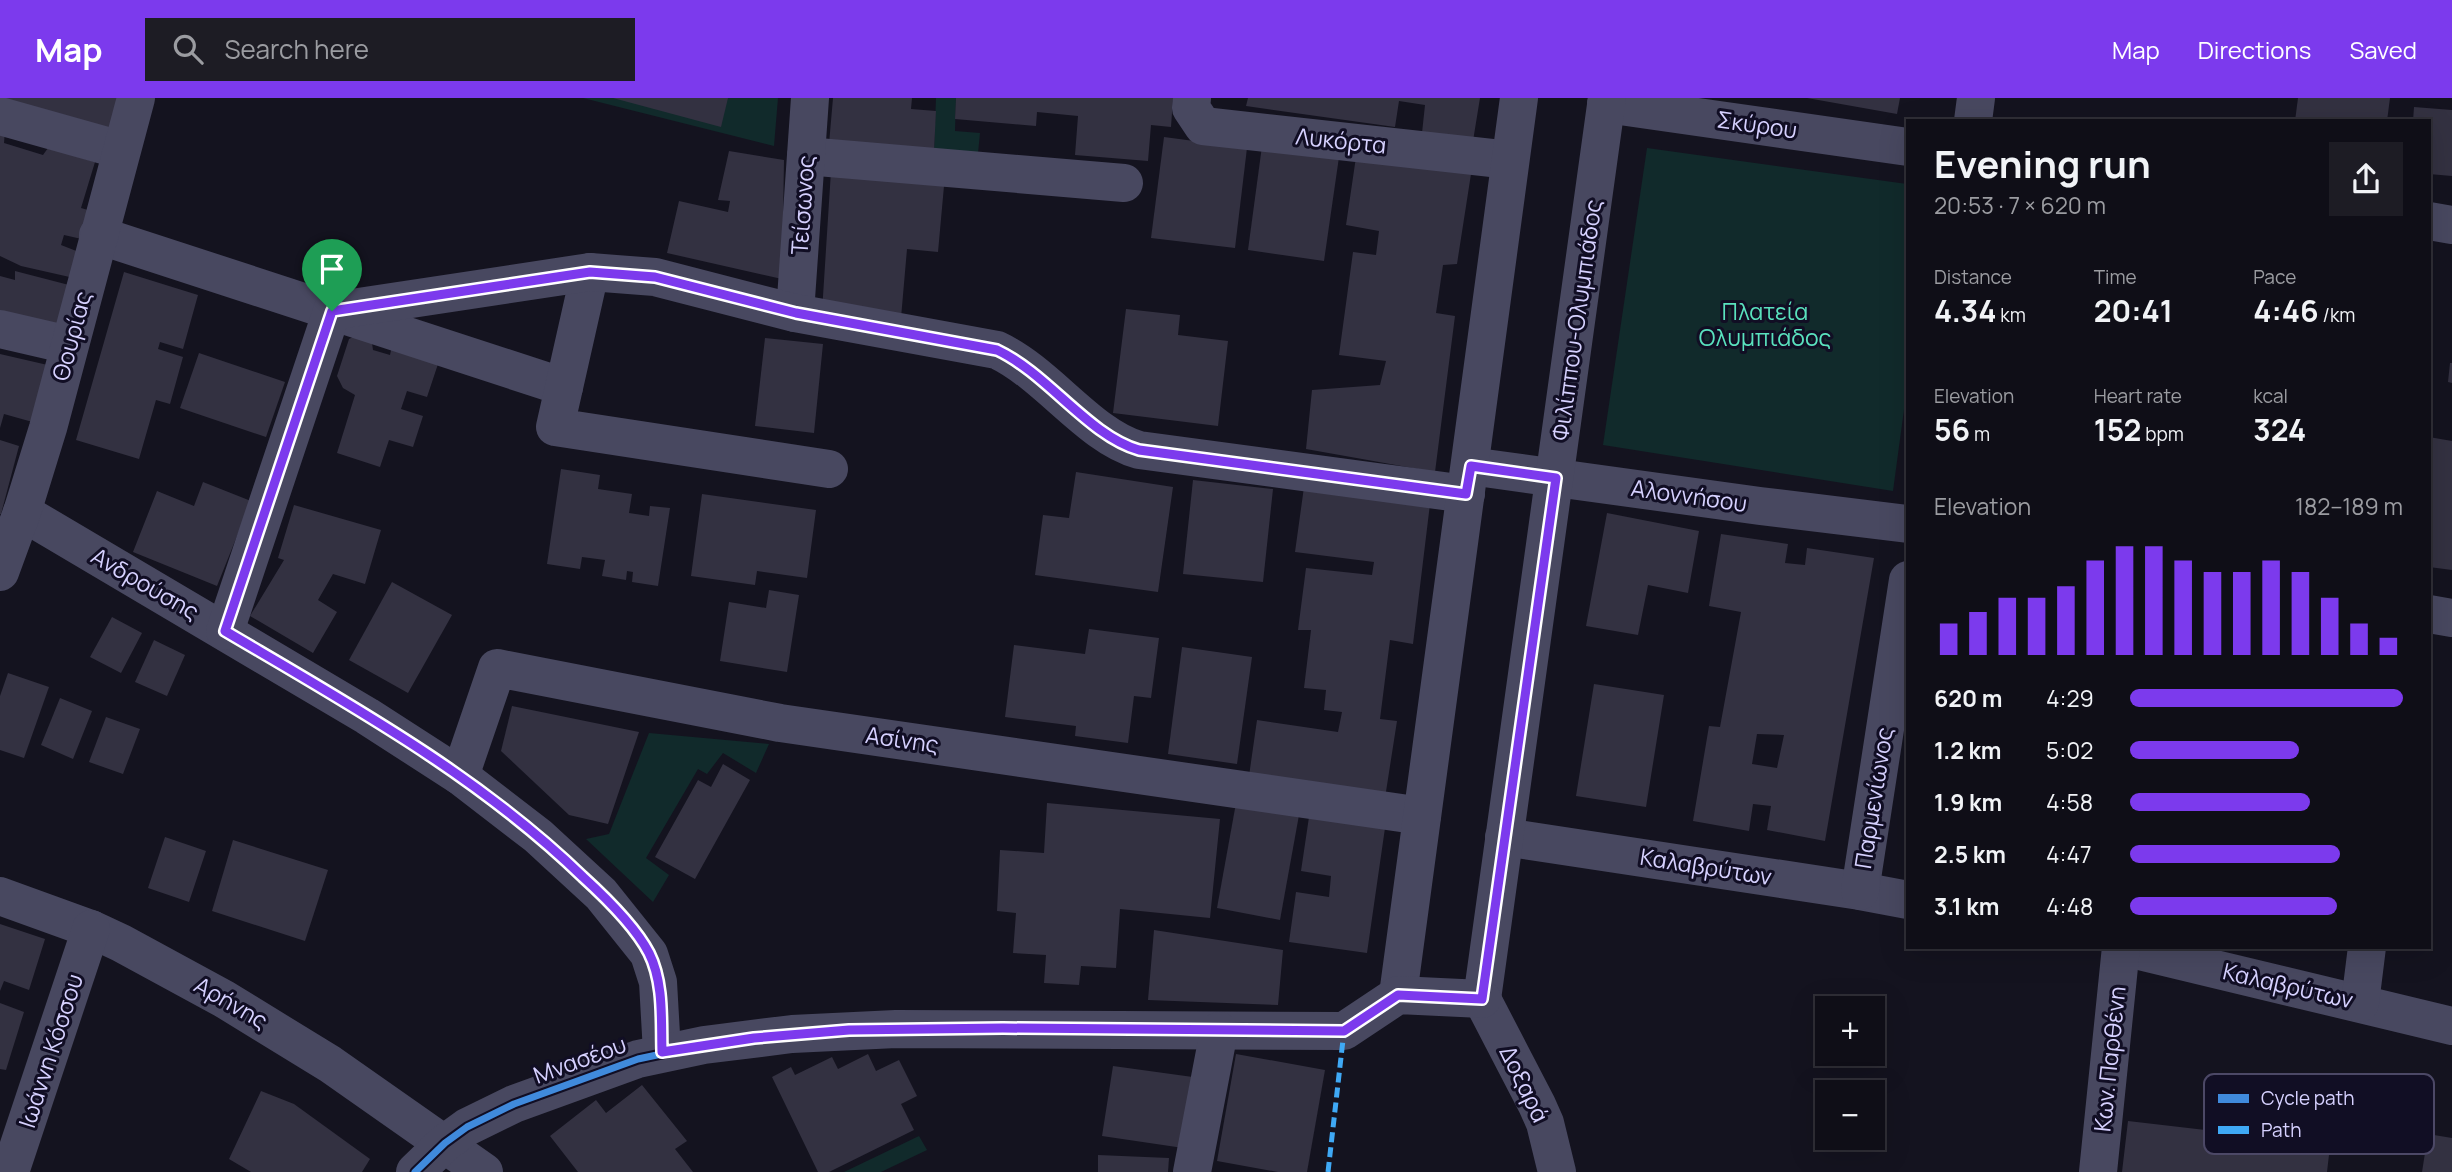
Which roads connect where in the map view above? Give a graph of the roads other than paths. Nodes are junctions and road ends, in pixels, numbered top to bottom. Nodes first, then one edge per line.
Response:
1 (136, 98) edge
2 (810, 98) edge
3 (1192, 98) edge
4 (1519, 98) edge
5 (1976, 98) edge
6 (1606, 101) edge
7 (0, 116) edge
8 (1973, 119) edge
9 (1906, 147) edge
10 (121, 150) junction
11 (806, 156) junction
12 (1510, 160) junction
13 (1124, 183) dead end
14 (2431, 221) edge
15 (2452, 225) edge
16 (98, 235) junction
17 (590, 272) junction
18 (332, 311) junction
19 (796, 313) junction
20 (0, 329) edge
21 (69, 345) junction
22 (564, 387) junction
23 (830, 469) dead end
24 (1556, 478) junction
25 (1468, 480) junction
26 (22, 512) junction
27 (1906, 524) edge
28 (0, 572) edge
29 (1906, 593) edge
30 (2431, 614) edge
31 (2452, 618) edge
32 (225, 631) junction
33 (460, 776) junction
34 (1422, 816) junction
35 (1504, 837) junction
36 (1860, 891) junction
37 (0, 896) edge
38 (1906, 900) edge
39 (91, 929) junction
40 (2122, 949) edge
41 (2130, 949) edge
42 (2367, 949) edge
43 (1398, 995) junction
44 (1482, 999) junction
45 (2360, 1003) junction
46 (2452, 1026) edge
47 (1219, 1031) junction
48 (662, 1052) junction
49 (445, 1143) junction
50 (10, 1172) edge
51 (415, 1172) edge
52 (484, 1172) edge
53 (1192, 1172) edge
54 (1557, 1172) edge
55 (2098, 1172) edge

1 - 10 street, Θουρίας
2 - 11 street, Τείσωνος
3 - 12 street, Λυκόρτα
4 - 12 street
5 - 8 street
6 - 9 street, Σκύρου
6 - 24 street, Φιλίππου-Ολυμπιάδος
7 - 10 street
10 - 16 street, Θουρίας
11 - 13 street
11 - 19 street, Τείσωνος
12 - 25 street
14 - 15 street
16 - 18 street
16 - 21 street, Θουρίας
17 - 18 street, Αλοννήσου
17 - 19 street, Αλοννήσου
17 - 22 street
18 - 22 street
18 - 32 street
19 - 25 street, Αλοννήσου
20 - 21 street
21 - 26 street, Θουρίας
22 - 23 street
24 - 25 street, Αλοννήσου
24 - 27 street, Αλοννήσου
24 - 35 street, Φιλίππου-Ολυμπιάδος
25 - 34 street
26 - 28 street, Θουρίας
26 - 32 street, Ανδρούσης
29 - 36 street, Παρμενίωνος
30 - 31 street
32 - 33 street, Ανδρούσης
33 - 34 street, Ασίνης
33 - 48 street, Ανδρούσης
34 - 43 street
35 - 36 street, Καλαβρύτων
35 - 44 street, Φιλίππου-Ολυμπιάδος
36 - 38 street, Καλαβρύτων
37 - 39 street, Αρήνης
39 - 49 street, Αρήνης
39 - 50 street, Ιωάννη Κόσσου
40 - 55 street, Κων. Παρθένη
41 - 45 street, Καλαβρύτων
42 - 45 street
43 - 44 street
43 - 47 street, Μνασέου
44 - 54 street, Δοξαρά
45 - 46 street, Καλαβρύτων
47 - 48 street, Μνασέου
47 - 53 street
48 - 49 street, Μνασέου
49 - 51 street, Μνασέου
49 - 52 street, Αρήνης

